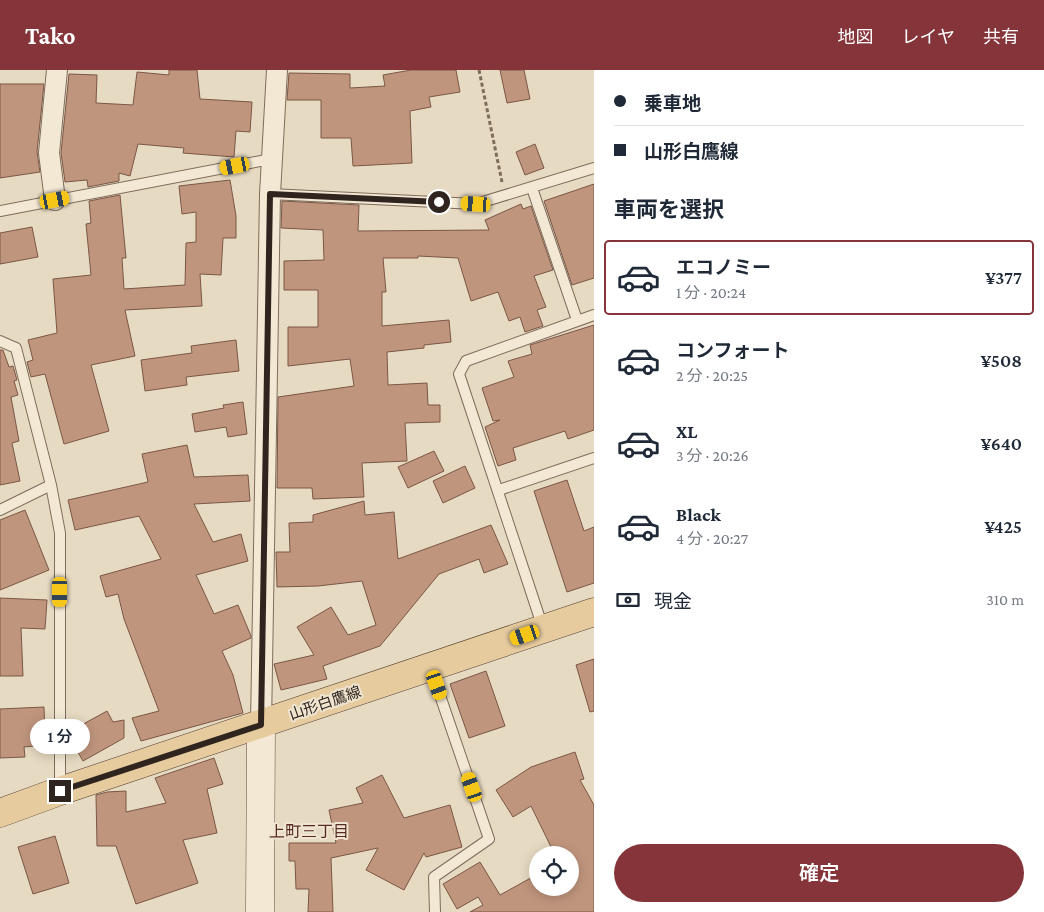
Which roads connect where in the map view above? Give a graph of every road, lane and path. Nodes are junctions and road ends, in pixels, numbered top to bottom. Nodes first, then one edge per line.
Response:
1 (57, 70) edge
2 (278, 70) edge
3 (479, 70) edge
4 (271, 159) junction
5 (594, 168) edge
6 (532, 188) junction
7 (270, 194) junction
8 (505, 196) junction
9 (55, 200) junction
10 (0, 211) edge
11 (594, 315) edge
12 (577, 320) junction
13 (0, 341) edge
14 (594, 458) edge
15 (51, 485) junction
16 (499, 490) junction
17 (0, 510) edge
18 (594, 612) edge
19 (544, 628) junction
20 (431, 668) junction
21 (261, 725) junction
22 (60, 791) junction
23 (0, 814) edge
24 (260, 912) edge
25 (435, 912) edge

1 - 9 street
2 - 4 street
3 - 8 path
4 - 7 street
4 - 9 lane
5 - 6 lane
6 - 8 lane
6 - 12 lane
7 - 8 lane
7 - 21 street
9 - 10 lane
11 - 12 lane
12 - 16 lane
13 - 15 lane
14 - 16 lane
15 - 17 lane
15 - 22 lane
16 - 19 lane
18 - 19 main road, 山形白鷹線
19 - 20 main road, 山形白鷹線
20 - 21 main road, 山形白鷹線
20 - 25 lane
21 - 22 main road, 山形白鷹線
21 - 24 street
22 - 23 main road, 山形白鷹線

